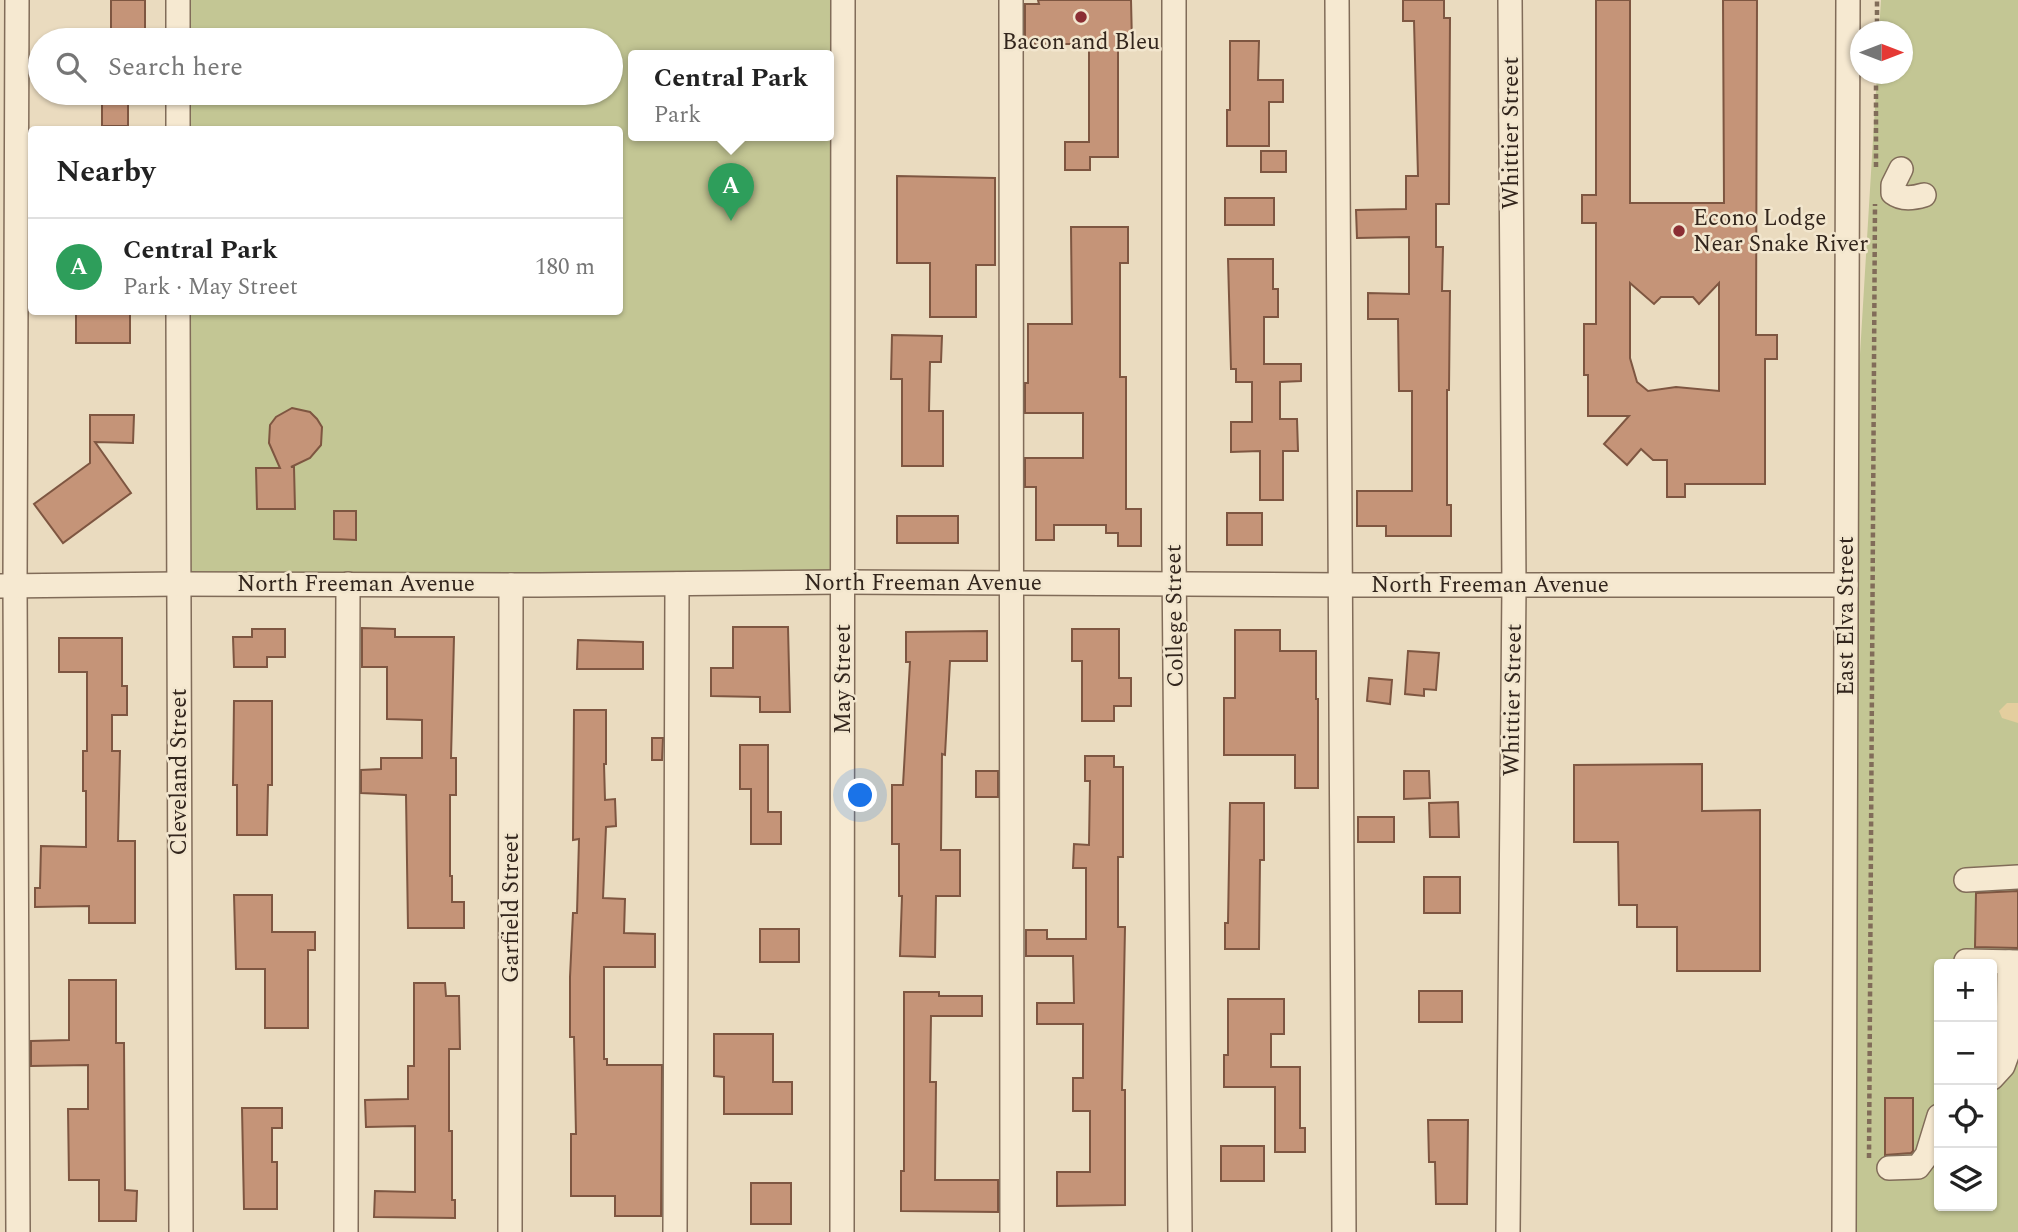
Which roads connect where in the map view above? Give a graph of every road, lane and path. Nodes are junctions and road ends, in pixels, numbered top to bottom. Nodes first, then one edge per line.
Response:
1 (17, 0) edge
2 (178, 0) edge
3 (843, 0) edge
4 (1011, 0) edge
5 (1174, 0) edge
6 (1337, 0) edge
7 (1510, 0) edge
8 (1849, 0) edge
9 (1877, 0) edge
10 (1877, 21) edge
11 (178, 28) edge
12 (1876, 84) edge
13 (178, 105) edge
14 (178, 126) edge
15 (1901, 169) dead end
16 (1875, 171) dead end
17 (1924, 195) dead end
18 (1875, 199) dead end
19 (178, 315) edge
20 (843, 582) junction
21 (178, 583) junction
22 (1012, 583) junction
23 (348, 584) junction
24 (677, 584) junction
25 (1174, 584) junction
26 (512, 585) junction
27 (1341, 585) junction
28 (1846, 585) junction
29 (8, 586) edge
30 (1514, 586) junction
31 (2018, 877) edge
32 (1966, 880) dead end
33 (2013, 962) edge
34 (1997, 1073) edge
35 (1871, 1101) dead end
36 (1934, 1132) edge
37 (1889, 1168) dead end
38 (18, 1232) edge
39 (181, 1232) edge
40 (346, 1232) edge
41 (510, 1232) edge
42 (675, 1232) edge
43 (842, 1232) edge
44 (1012, 1232) edge
45 (1180, 1232) edge
46 (1344, 1232) edge
47 (1508, 1232) edge
48 (1843, 1232) edge

1 - 29 street
2 - 11 street
3 - 20 street, May Street
4 - 22 street
5 - 25 street, College Street
6 - 27 street
7 - 30 street, Whittier Street
8 - 28 street, East Elva Street
9 - 10 path
12 - 16 path
13 - 14 street
15 - 17 street
18 - 35 path
19 - 21 street, Cleveland Street
20 - 22 street, North Freeman Avenue
20 - 24 street, North Freeman Avenue
20 - 43 street, May Street
21 - 23 street, North Freeman Avenue
21 - 29 street, North Freeman Avenue
21 - 39 street, Cleveland Street
22 - 25 street, North Freeman Avenue
22 - 44 street
23 - 26 street, North Freeman Avenue
23 - 40 street
24 - 26 street, North Freeman Avenue
24 - 42 street
25 - 27 street, North Freeman Avenue
25 - 45 street, College Street
26 - 41 street, Garfield Street
27 - 30 street, North Freeman Avenue
27 - 46 street
28 - 30 street, North Freeman Avenue
28 - 48 street, East Elva Street
29 - 38 street
30 - 47 street, Whittier Street
31 - 32 street
33 - 34 street
36 - 37 street

